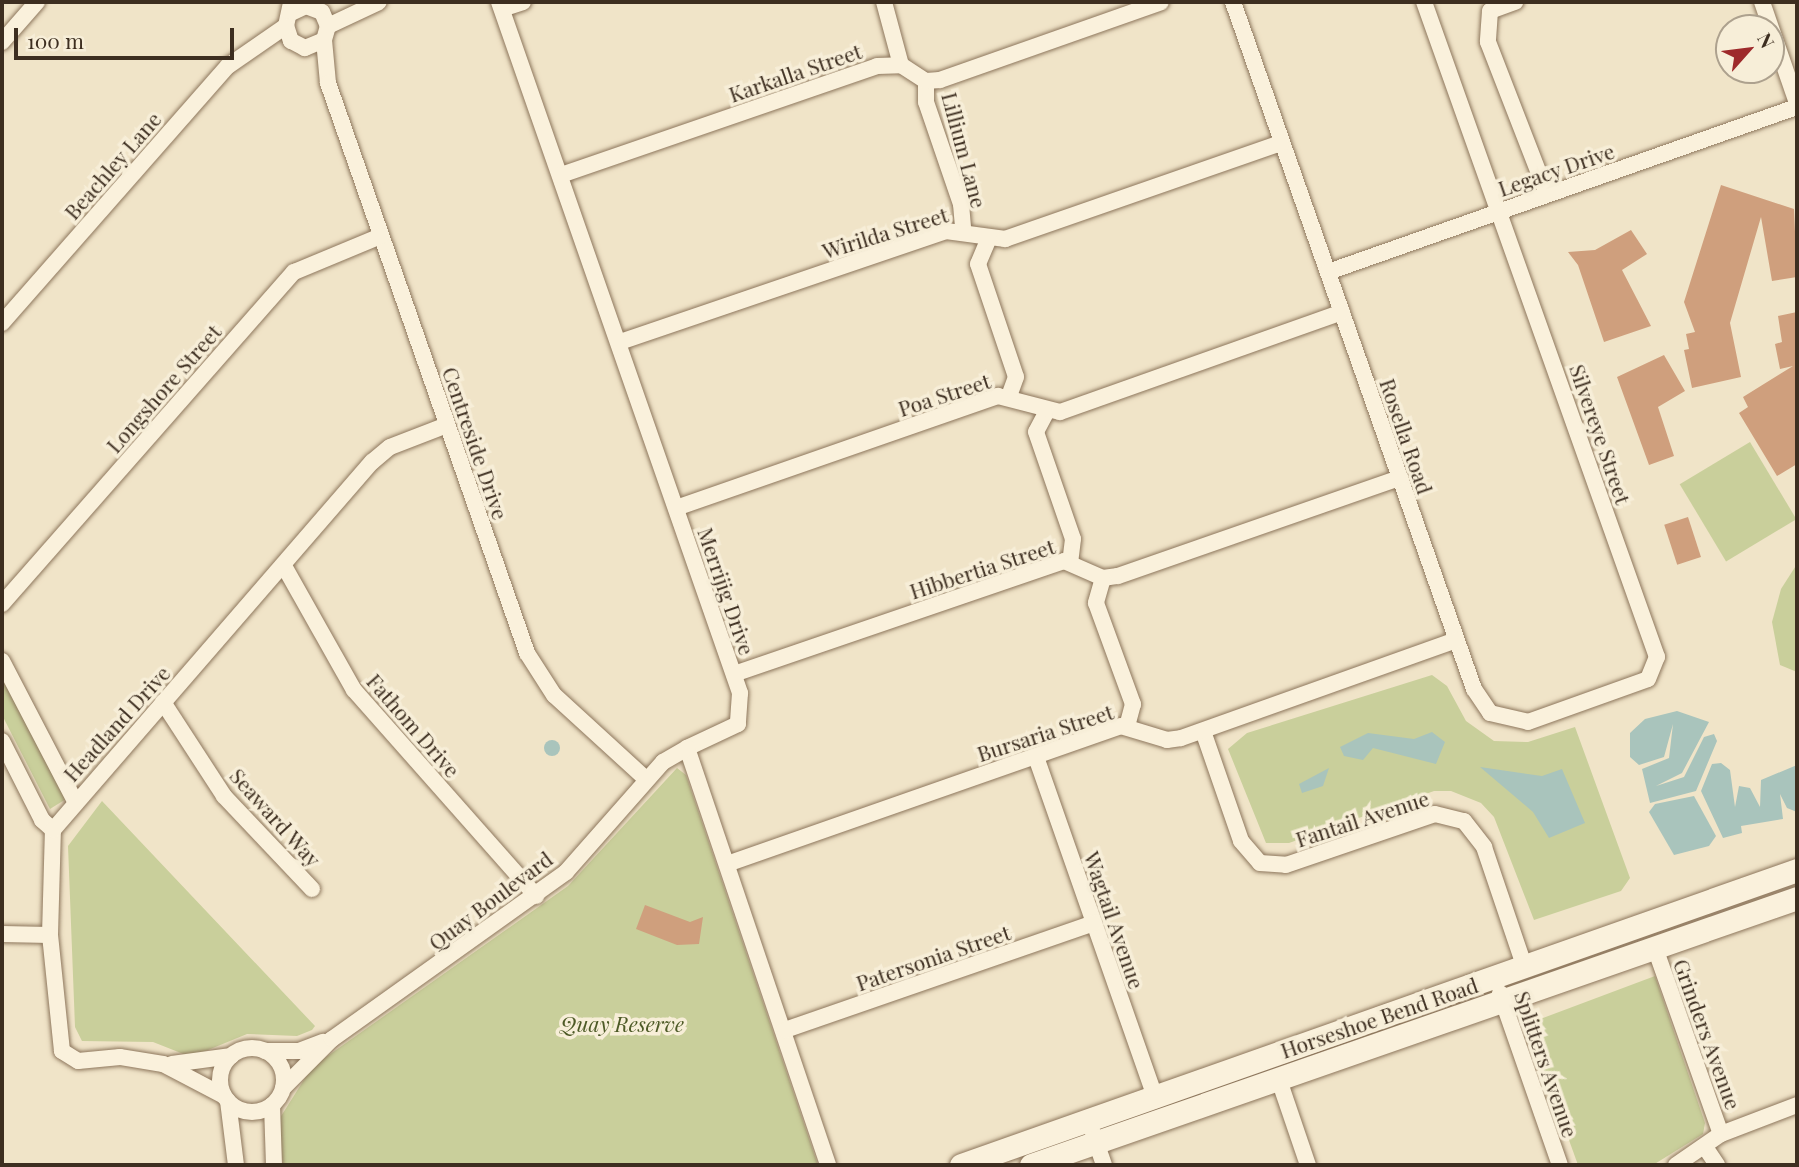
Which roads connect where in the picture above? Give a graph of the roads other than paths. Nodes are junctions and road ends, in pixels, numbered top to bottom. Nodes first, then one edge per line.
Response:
1 (37, 2) edge
2 (379, 2) edge
3 (523, 2) edge
4 (884, 2) edge
5 (1161, 2) edge
6 (1233, 2) edge
7 (1424, 2) edge
8 (1515, 2) edge
9 (1762, 2) edge
10 (500, 5) edge
11 (1485, 6) edge
12 (320, 18) edge
13 (293, 26) edge
14 (2, 42) edge
15 (901, 65) junction
16 (926, 81) junction
17 (328, 83) junction
18 (1797, 105) edge
19 (1281, 143) junction
20 (561, 175) junction
21 (1547, 194) junction
22 (1500, 211) junction
23 (963, 229) junction
24 (381, 236) junction
25 (989, 238) junction
26 (1328, 272) junction
27 (1342, 312) junction
28 (2, 323) edge
29 (620, 342) junction
30 (1009, 396) junction
31 (1046, 413) junction
32 (447, 425) junction
33 (1400, 478) junction
34 (676, 508) junction
35 (1070, 562) junction
36 (284, 566) junction
37 (1103, 578) junction
38 (2, 604) edge
39 (1456, 640) junction
40 (2, 661) edge
41 (1655, 672) joint
42 (734, 674) junction
43 (163, 702) junction
44 (1127, 726) junction
45 (1203, 732) junction
46 (2, 741) edge
47 (687, 748) junction
48 (1036, 757) junction
49 (646, 779) junction
50 (75, 802) junction
51 (53, 830) junction
52 (727, 864) junction
53 (1797, 870) edge
54 (312, 889) dead end
55 (536, 896) junction
56 (1797, 898) edge
57 (1094, 923) junction
58 (2, 934) edge
59 (50, 935) junction
60 (1655, 948) junction
61 (1524, 965) junction
62 (1494, 977) junction
63 (1503, 1002) junction
64 (785, 1030) junction
65 (332, 1039) junction
66 (265, 1051) junction
67 (231, 1056) junction
68 (163, 1064) junction
69 (1279, 1080) junction
70 (283, 1088) junction
71 (1155, 1097) junction
72 (226, 1099) junction
73 (272, 1105) junction
74 (1797, 1105) edge
75 (1089, 1121) junction
76 (1721, 1134) junction
77 (1705, 1147) junction
78 (1100, 1155) edge
79 (236, 1165) edge
80 (274, 1165) edge
81 (828, 1165) edge
82 (961, 1165) edge
83 (1031, 1165) edge
84 (1308, 1165) edge
85 (1560, 1165) edge
86 (1676, 1165) edge
87 (1717, 1165) edge

1 - 14 street
2 - 12 street
3 - 10 street
4 - 15 street
5 - 16 street
6 - 19 street, Rosella Road
7 - 22 street, Silvereye Street
8 - 11 street
9 - 18 street
10 - 20 street, Merrijig Drive
11 - 21 street
12 - 13 street
12 - 13 street
12 - 17 street, Centreside Drive
13 - 17 street, Centreside Drive
13 - 28 street, Beachley Lane
15 - 16 street
15 - 20 street, Karkalla Street
16 - 23 street, Lillium Lane
17 - 24 street, Centreside Drive
18 - 21 street, Legacy Drive
19 - 25 street, Wirilda Street
19 - 26 street, Rosella Road
20 - 29 street, Merrijig Drive
21 - 22 street, Legacy Drive
22 - 26 street, Legacy Drive
22 - 41 street, Silvereye Street
23 - 25 street, Wirilda Street
23 - 29 street, Wirilda Street
24 - 32 street, Centreside Drive
24 - 38 street, Longshore Street
25 - 30 street
26 - 27 street, Rosella Road
27 - 31 street
27 - 33 street, Rosella Road
29 - 34 street, Merrijig Drive
30 - 31 street, Poa Street
30 - 34 street, Poa Street
31 - 35 street
32 - 36 street, Headland Drive
32 - 49 street, Centreside Drive
33 - 37 street
33 - 39 street, Rosella Road
34 - 42 street, Merrijig Drive
35 - 37 street, Hibbertia Street
35 - 42 street, Hibbertia Street
36 - 43 street, Headland Drive
36 - 55 street, Fathom Drive
37 - 44 street
39 - 41 street, Rosella Road
39 - 45 street, Bursaria Street
40 - 50 street
42 - 47 street, Merrijig Drive
43 - 50 street, Headland Drive
43 - 54 street, Seaward Way
44 - 45 street, Bursaria Street
44 - 48 street, Bursaria Street
45 - 61 street, Fantail Avenue
46 - 51 street
47 - 49 street, Quay Boulevard
47 - 52 street
48 - 52 street, Bursaria Street
48 - 57 street, Wagtail Avenue
49 - 55 street, Quay Boulevard
50 - 51 street, Headland Drive
51 - 59 street
52 - 64 street
53 - 61 street, Horseshoe Bend Road
55 - 65 street, Quay Boulevard
56 - 60 street, Horseshoe Bend Road
57 - 64 street, Patersonia Street
57 - 71 street, Wagtail Avenue
58 - 59 street
59 - 68 street
60 - 63 street, Horseshoe Bend Road
60 - 76 street, Grinders Avenue
61 - 62 street, Horseshoe Bend Road
62 - 63 street, Splitters Avenue
62 - 71 street, Horseshoe Bend Road
63 - 69 street, Horseshoe Bend Road
63 - 85 street, Splitters Avenue
64 - 81 street
65 - 66 street, Quay Boulevard
65 - 70 street, Quay Boulevard
66 - 67 street, Quay Boulevard
66 - 70 street
67 - 68 street
67 - 72 street
68 - 72 street
69 - 78 street, Horseshoe Bend Road
69 - 84 street
70 - 73 street, Quay Boulevard
71 - 75 street, Horseshoe Bend Road
72 - 73 street
72 - 79 street
73 - 80 street
74 - 76 street
75 - 78 street
75 - 82 street, Horseshoe Bend Road
76 - 77 street
77 - 86 street
77 - 87 street
78 - 83 street, Horseshoe Bend Road

